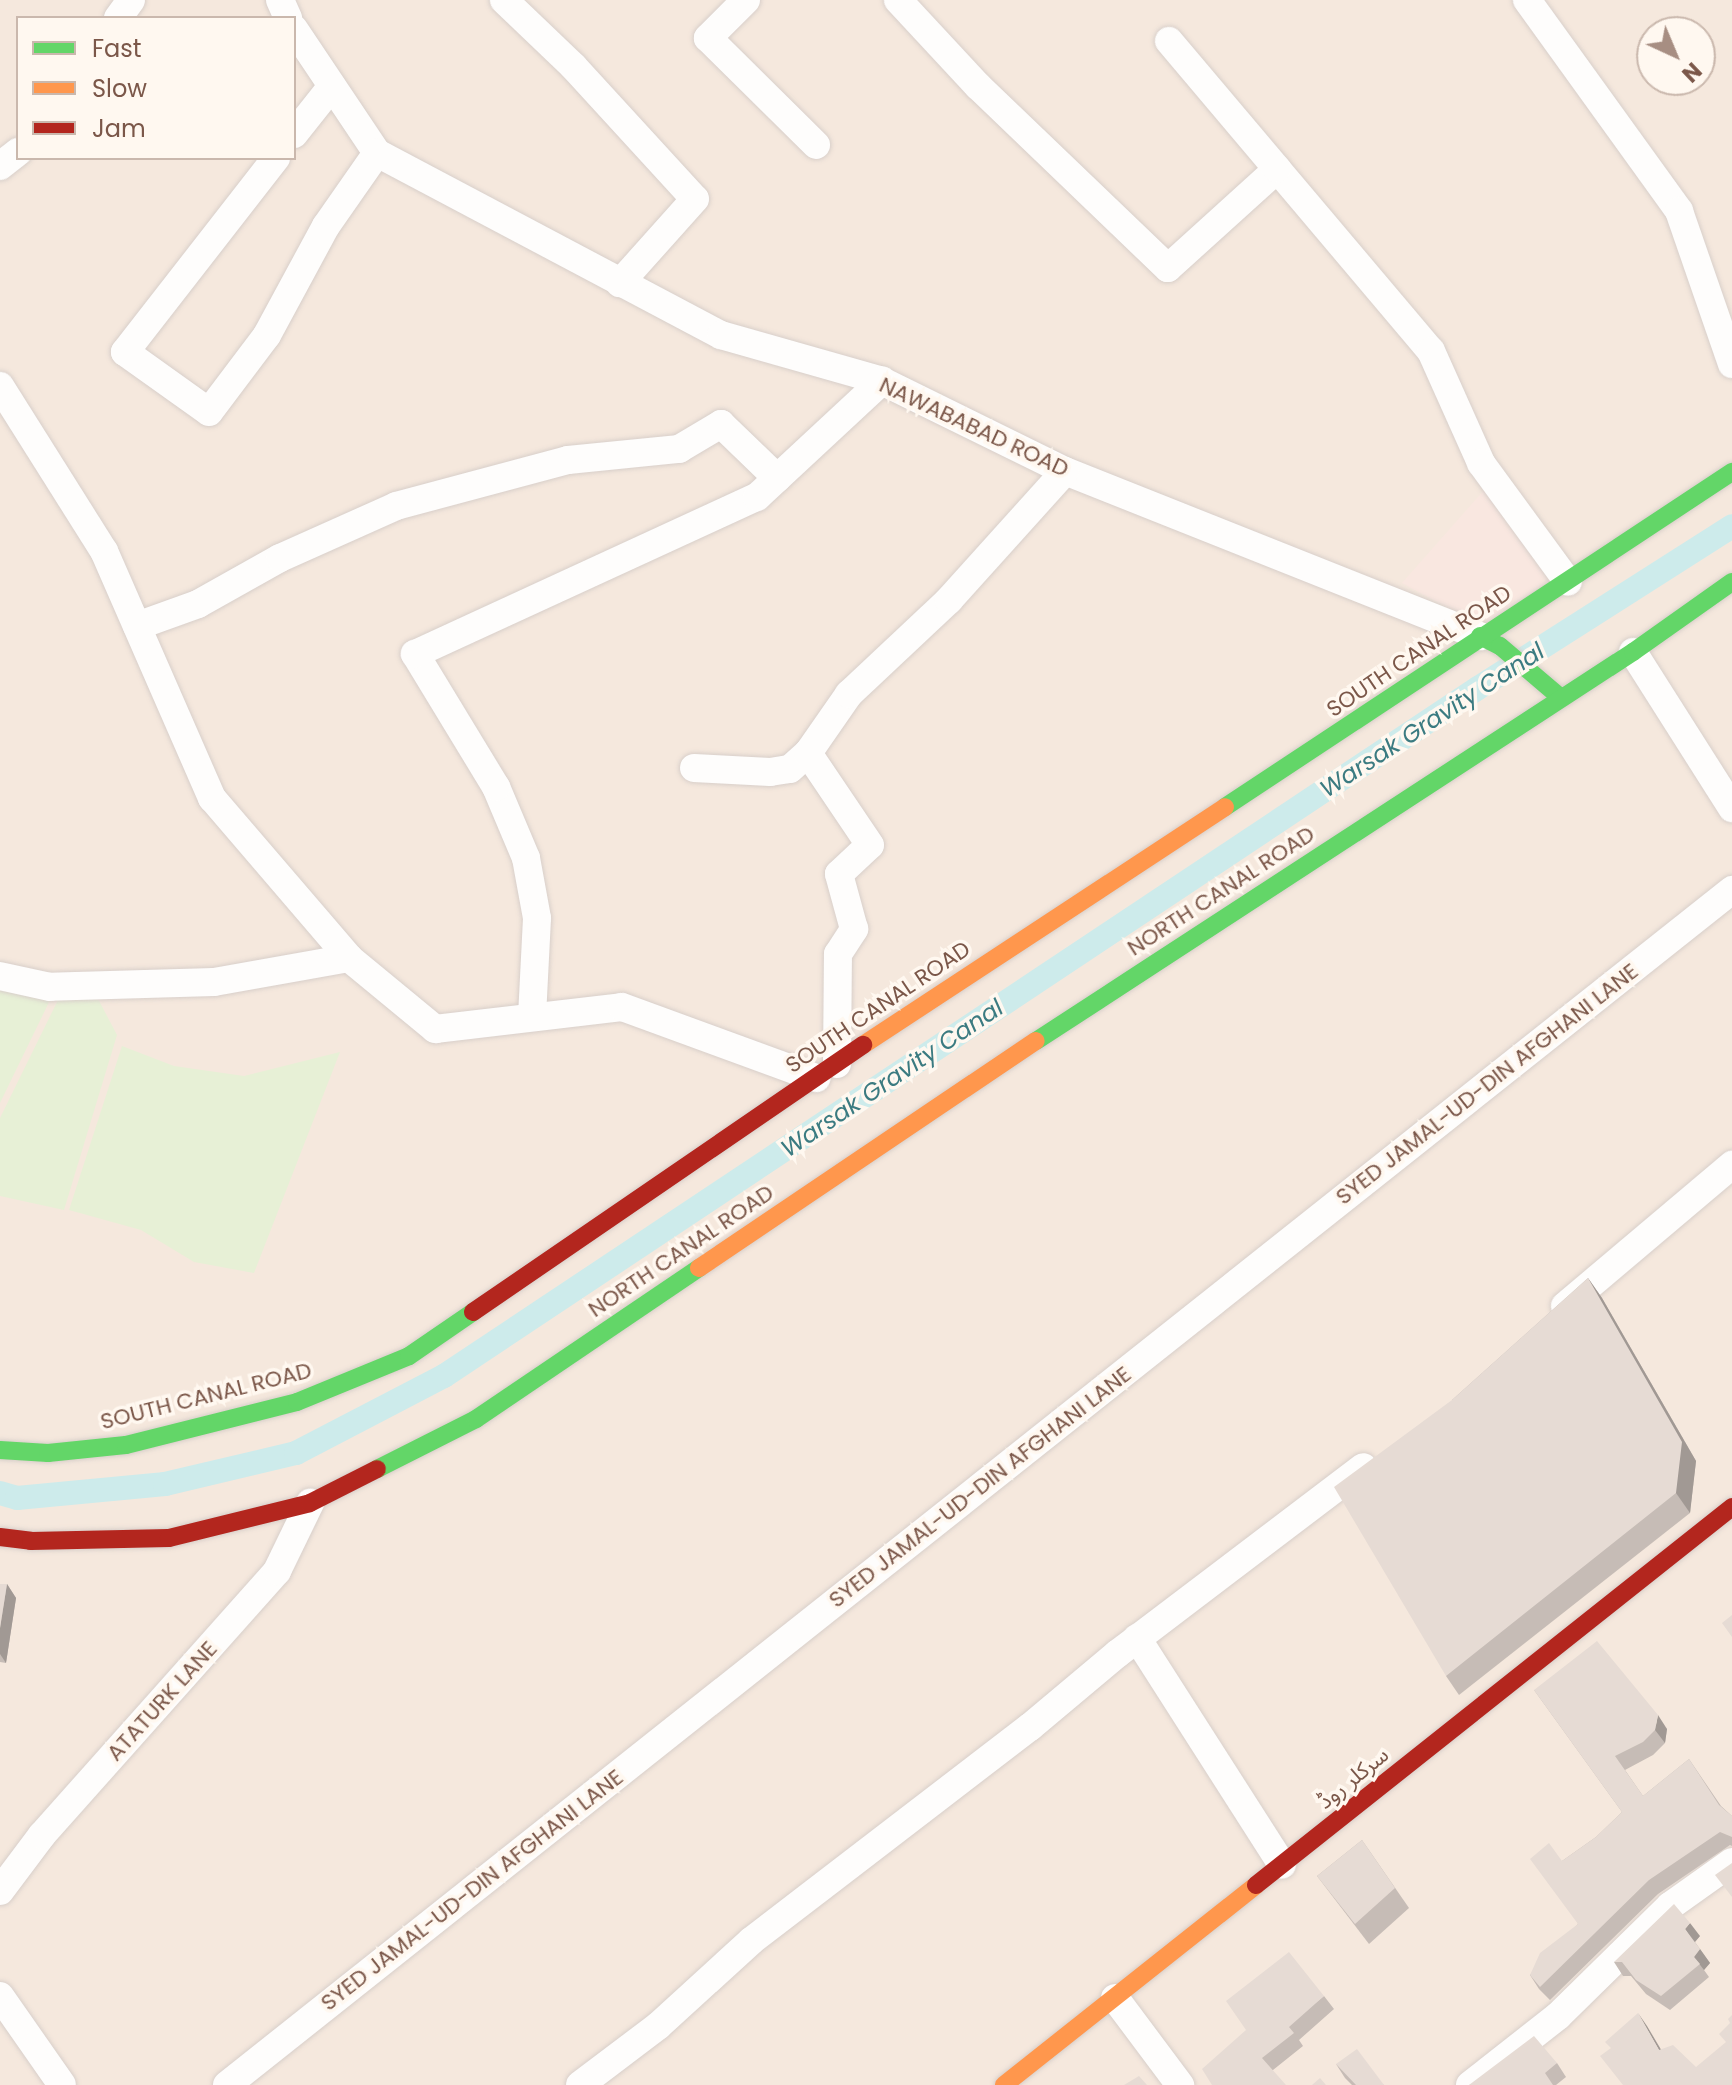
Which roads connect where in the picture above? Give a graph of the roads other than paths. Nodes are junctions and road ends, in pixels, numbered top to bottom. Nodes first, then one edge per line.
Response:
1 (504, 0) edge
2 (746, 0) edge
3 (898, 0) edge
4 (1527, 0) edge
5 (296, 32) edge
6 (1169, 41) dead end
7 (332, 86) junction
8 (296, 131) edge
9 (816, 145) dead end
10 (377, 153) junction
11 (16, 154) edge
12 (274, 160) edge
13 (0, 166) edge
14 (1277, 169) junction
15 (620, 283) junction
16 (1732, 364) edge
17 (882, 381) junction
18 (0, 386) edge
19 (1065, 471) junction
20 (1732, 472) edge
21 (777, 478) junction
22 (1568, 582) junction
23 (1732, 582) edge
24 (137, 626) junction
25 (1490, 641) junction
26 (1633, 652) junction
27 (1561, 698) junction
28 (808, 753) junction
29 (694, 768) dead end
30 (1732, 808) edge
31 (1732, 890) edge
32 (349, 958) junction
33 (0, 976) edge
34 (532, 1017) junction
35 (826, 1071) junction
36 (1732, 1165) edge
37 (1547, 1321) edge
38 (1389, 1447) edge
39 (0, 1450) edge
40 (310, 1503) junction
41 (1732, 1507) edge
42 (0, 1537) edge
43 (1137, 1638) junction
44 (1732, 1862) edge
45 (1282, 1865) junction
46 (0, 1891) edge
47 (0, 1996) edge
48 (1115, 1998) junction
49 (62, 2085) edge
50 (227, 2085) edge
51 (580, 2085) edge
52 (1004, 2085) edge
53 (1180, 2085) edge
54 (1470, 2085) edge

1 - 15 street
2 - 9 street
3 - 14 street
4 - 16 street
5 - 7 street, NAWABABAD ROAD
6 - 14 street
7 - 8 street
7 - 10 street, NAWABABAD ROAD
10 - 12 street
10 - 15 street, NAWABABAD ROAD
11 - 13 street
14 - 22 street
15 - 17 street, NAWABABAD ROAD
17 - 19 street, NAWABABAD ROAD
17 - 21 street
18 - 24 street
19 - 25 street, NAWABABAD ROAD
19 - 28 street
20 - 22 main road, SOUTH CANAL ROAD
21 - 24 street
21 - 34 street
22 - 25 main road, SOUTH CANAL ROAD
23 - 26 main road, NORTH CANAL ROAD
24 - 32 street
25 - 27 main road
25 - 35 main road, SOUTH CANAL ROAD
26 - 27 main road, NORTH CANAL ROAD
26 - 30 street
27 - 40 main road, NORTH CANAL ROAD
28 - 29 street
28 - 35 street
31 - 50 street, SYED JAMAL-UD-DIN AFGHANI LANE
32 - 33 street
32 - 34 street
34 - 35 street
35 - 39 main road, SOUTH CANAL ROAD
36 - 37 street
38 - 43 street
40 - 42 main road, NORTH CANAL ROAD
40 - 46 street, ATATURK LANE
41 - 45 main road, سرکلر روڈ
43 - 45 street
43 - 51 street
44 - 54 street
45 - 48 main road, سرکلر روڈ
47 - 49 street
48 - 52 main road, سرکلر روڈ
48 - 53 street

